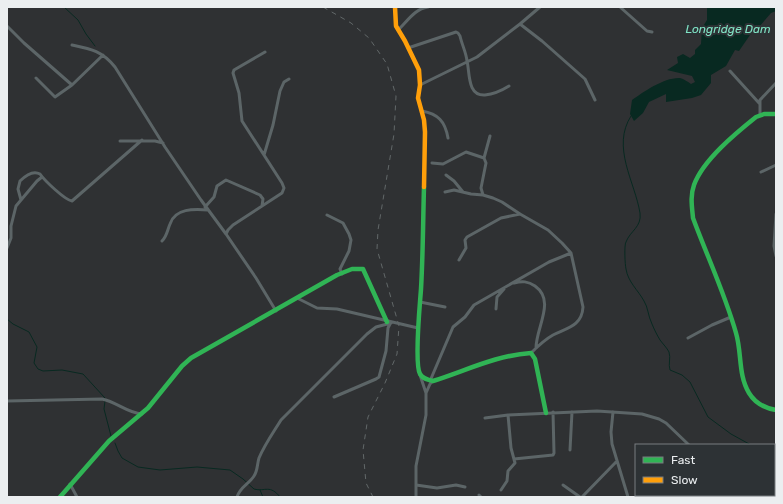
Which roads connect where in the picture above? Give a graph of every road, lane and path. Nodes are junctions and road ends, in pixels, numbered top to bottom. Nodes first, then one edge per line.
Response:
1 (395, 7) edge
2 (428, 7) edge
3 (540, 7) edge
4 (620, 7) edge
5 (520, 24) junction
6 (7, 26) edge
7 (398, 30) junction
8 (652, 32) dead end
9 (72, 45) dead end
10 (408, 48) junction
11 (265, 52) dead end
12 (103, 55) junction
13 (468, 62) junction
14 (730, 71) dead end
15 (36, 78) dead end
16 (289, 79) dead end
17 (776, 83) edge
18 (72, 85) junction
19 (420, 85) junction
20 (509, 86) dead end
21 (595, 100) dead end
22 (759, 103) junction
23 (422, 111) junction
24 (776, 114) edge
25 (760, 115) junction
26 (490, 136) dead end
27 (448, 138) dead end
28 (142, 140) junction
29 (120, 141) dead end
30 (163, 143) junction
31 (264, 155) junction
32 (484, 158) junction
33 (432, 163) dead end
34 (776, 165) edge
35 (761, 172) dead end
36 (446, 175) dead end
37 (42, 177) junction
38 (445, 192) dead end
39 (462, 192) junction
40 (483, 195) junction
41 (21, 200) junction
42 (262, 206) junction
43 (207, 209) junction
44 (520, 214) junction
45 (776, 214) edge
46 (327, 215) dead end
47 (226, 234) junction
48 (162, 241) dead end
49 (7, 248) edge
50 (570, 253) junction
51 (776, 256) edge
52 (460, 260) dead end
53 (342, 274) junction
54 (297, 298) junction
55 (420, 302) junction
56 (445, 307) dead end
57 (496, 308) dead end
58 (276, 311) junction
59 (731, 317) junction
60 (390, 322) junction
61 (418, 328) junction
62 (688, 338) dead end
63 (536, 348) junction
64 (531, 353) junction
65 (420, 375) junction
66 (432, 381) junction
67 (426, 393) junction
68 (334, 397) dead end
69 (7, 401) edge
70 (776, 410) edge
71 (553, 412) junction
72 (572, 412) junction
73 (613, 412) junction
74 (546, 413) junction
75 (142, 414) junction
76 (508, 415) junction
77 (484, 418) dead end
78 (688, 444) edge
79 (570, 450) dead end
80 (514, 459) junction
81 (617, 461) junction
82 (70, 484) junction
83 (416, 485) junction
84 (563, 485) dead end
85 (465, 487) dead end
86 (501, 490) dead end
87 (60, 497) edge
88 (77, 497) edge
89 (237, 497) edge
90 (416, 497) edge
91 (581, 497) edge
92 (628, 497) edge

1 - 7 street
2 - 7 street
3 - 5 street
4 - 8 street
5 - 13 street
5 - 21 street
6 - 18 street
7 - 10 street
9 - 12 street
10 - 13 street
10 - 19 street
11 - 31 street
12 - 18 street
12 - 30 street
13 - 19 street
13 - 20 street
14 - 22 street
15 - 18 street
16 - 31 street
17 - 22 street
19 - 23 street
22 - 25 street
23 - 27 street
23 - 55 street
24 - 25 street
25 - 59 street
26 - 32 street
28 - 29 street
28 - 30 street
28 - 37 street
30 - 43 street
31 - 42 street
32 - 33 street
32 - 40 street
34 - 35 street
36 - 39 street
37 - 41 street
37 - 41 street
38 - 39 street
39 - 40 street
40 - 44 street
41 - 49 street
42 - 43 street
42 - 47 street
43 - 47 street
43 - 48 street
44 - 50 street
44 - 52 street
45 - 51 street
46 - 53 street
47 - 58 street
50 - 63 street
50 - 66 street
53 - 54 street
53 - 60 street
54 - 58 street
54 - 60 street
55 - 56 street
55 - 61 street
57 - 63 street
58 - 75 street
59 - 62 street
59 - 70 street
60 - 61 street
60 - 68 street
60 - 89 street
61 - 65 street
63 - 64 street
64 - 66 street
64 - 74 street
65 - 66 street
65 - 67 street
66 - 67 street
67 - 83 street
69 - 75 street
71 - 72 street
71 - 74 street
71 - 80 street
72 - 73 street
72 - 79 street
73 - 78 street
73 - 81 street
74 - 76 street
75 - 82 street
76 - 77 street
76 - 80 street
80 - 86 street
81 - 91 street
81 - 92 street
82 - 87 street
82 - 88 street
83 - 85 street
83 - 90 street
84 - 91 street

